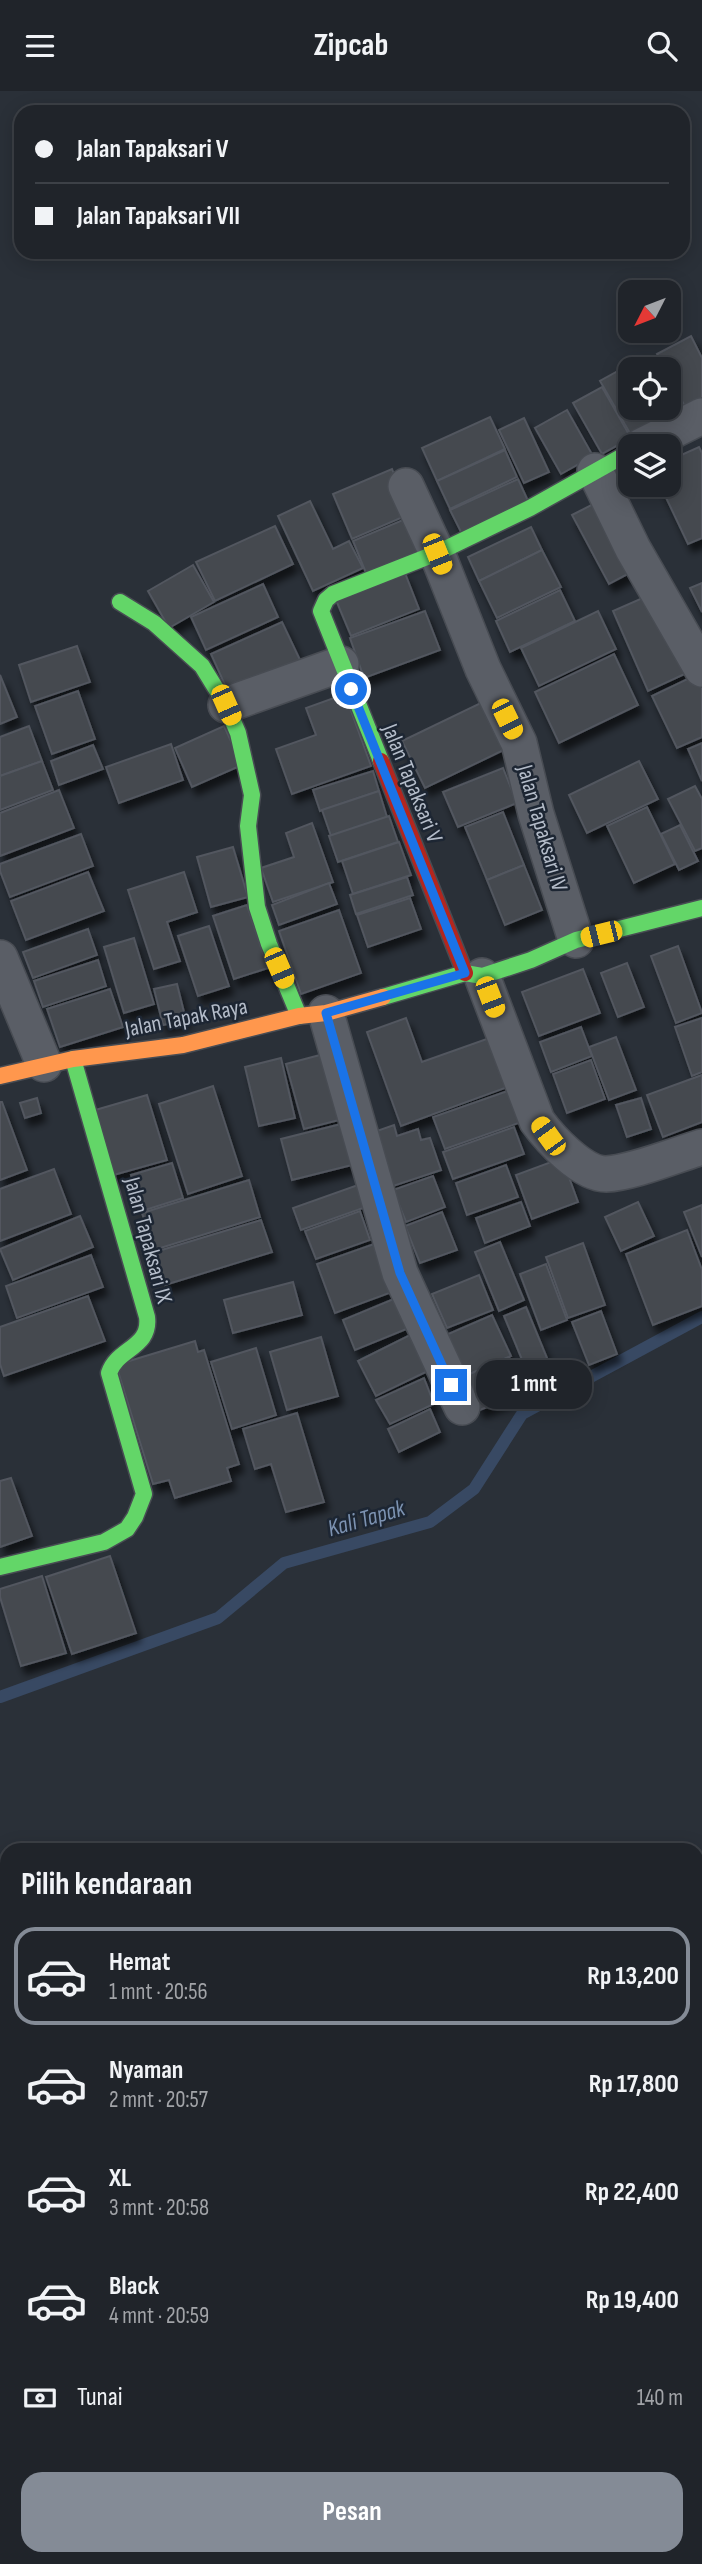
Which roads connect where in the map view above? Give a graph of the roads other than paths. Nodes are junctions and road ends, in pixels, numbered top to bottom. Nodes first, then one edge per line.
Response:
1 (702, 416) edge
2 (666, 434) edge
3 (618, 459) edge
4 (595, 471) junction
5 (406, 486) dead end
6 (437, 554) junction
7 (120, 602) dead end
8 (341, 664) junction
9 (702, 669) edge
10 (226, 705) junction
11 (702, 908) edge
12 (576, 940) junction
13 (0, 958) edge
14 (473, 974) junction
15 (313, 1014) junction
16 (59, 1061) junction
17 (0, 1076) edge
18 (702, 1147) edge
19 (461, 1407) dead end
20 (0, 1567) edge

1 - 2 street
3 - 4 street
4 - 6 street
4 - 9 street
5 - 6 street, Jalan Tapaksari IV
6 - 8 street, Jalan Tapaksari V
6 - 12 street, Jalan Tapaksari IV
7 - 10 street
8 - 10 street
8 - 14 street, Jalan Tapaksari V
10 - 15 street
11 - 12 street, Jalan Tapak Raya
12 - 14 street, Jalan Tapak Raya
13 - 16 street
14 - 15 street, Jalan Tapak Raya
14 - 18 street
15 - 16 street, Jalan Tapak Raya
15 - 19 street
16 - 17 street, Jalan Tapak Raya
16 - 20 street, Jalan Tapaksari IX

